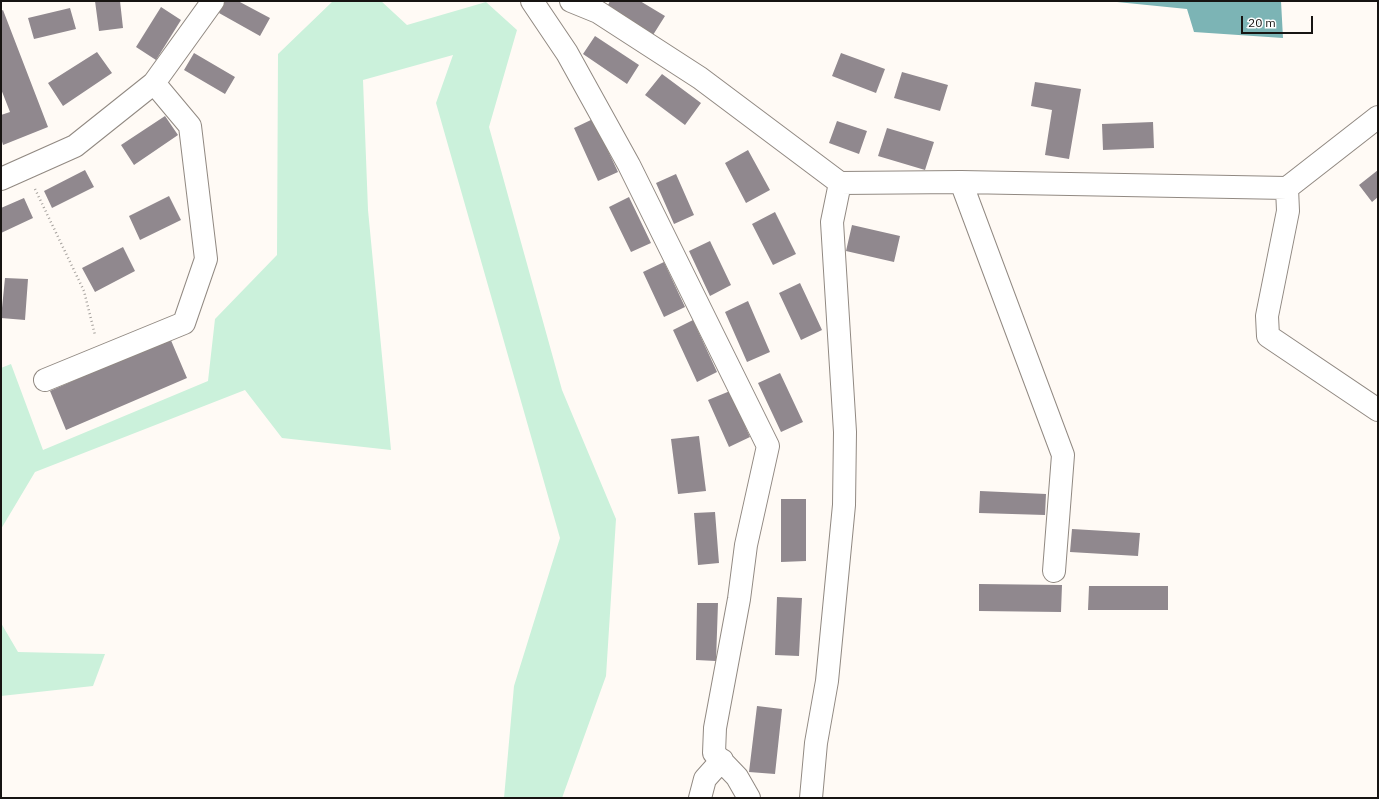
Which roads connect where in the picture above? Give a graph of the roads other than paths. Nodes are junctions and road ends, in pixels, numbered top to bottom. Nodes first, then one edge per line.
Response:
1 (213, 1) edge
2 (532, 1) edge
3 (571, 1) edge
4 (154, 83) junction
5 (1378, 117) edge
6 (1, 179) edge
7 (961, 182) junction
8 (840, 183) junction
9 (1287, 188) junction
10 (45, 380) dead end
11 (1378, 410) edge
12 (1054, 571) dead end
13 (722, 760) junction
14 (700, 798) edge
15 (749, 798) edge
16 (811, 798) edge

1 - 4 street
2 - 13 street
3 - 8 street
4 - 6 street
4 - 10 street
5 - 9 street
7 - 8 street
7 - 9 street
7 - 12 street
8 - 16 street
9 - 11 street
13 - 14 street
13 - 15 street

